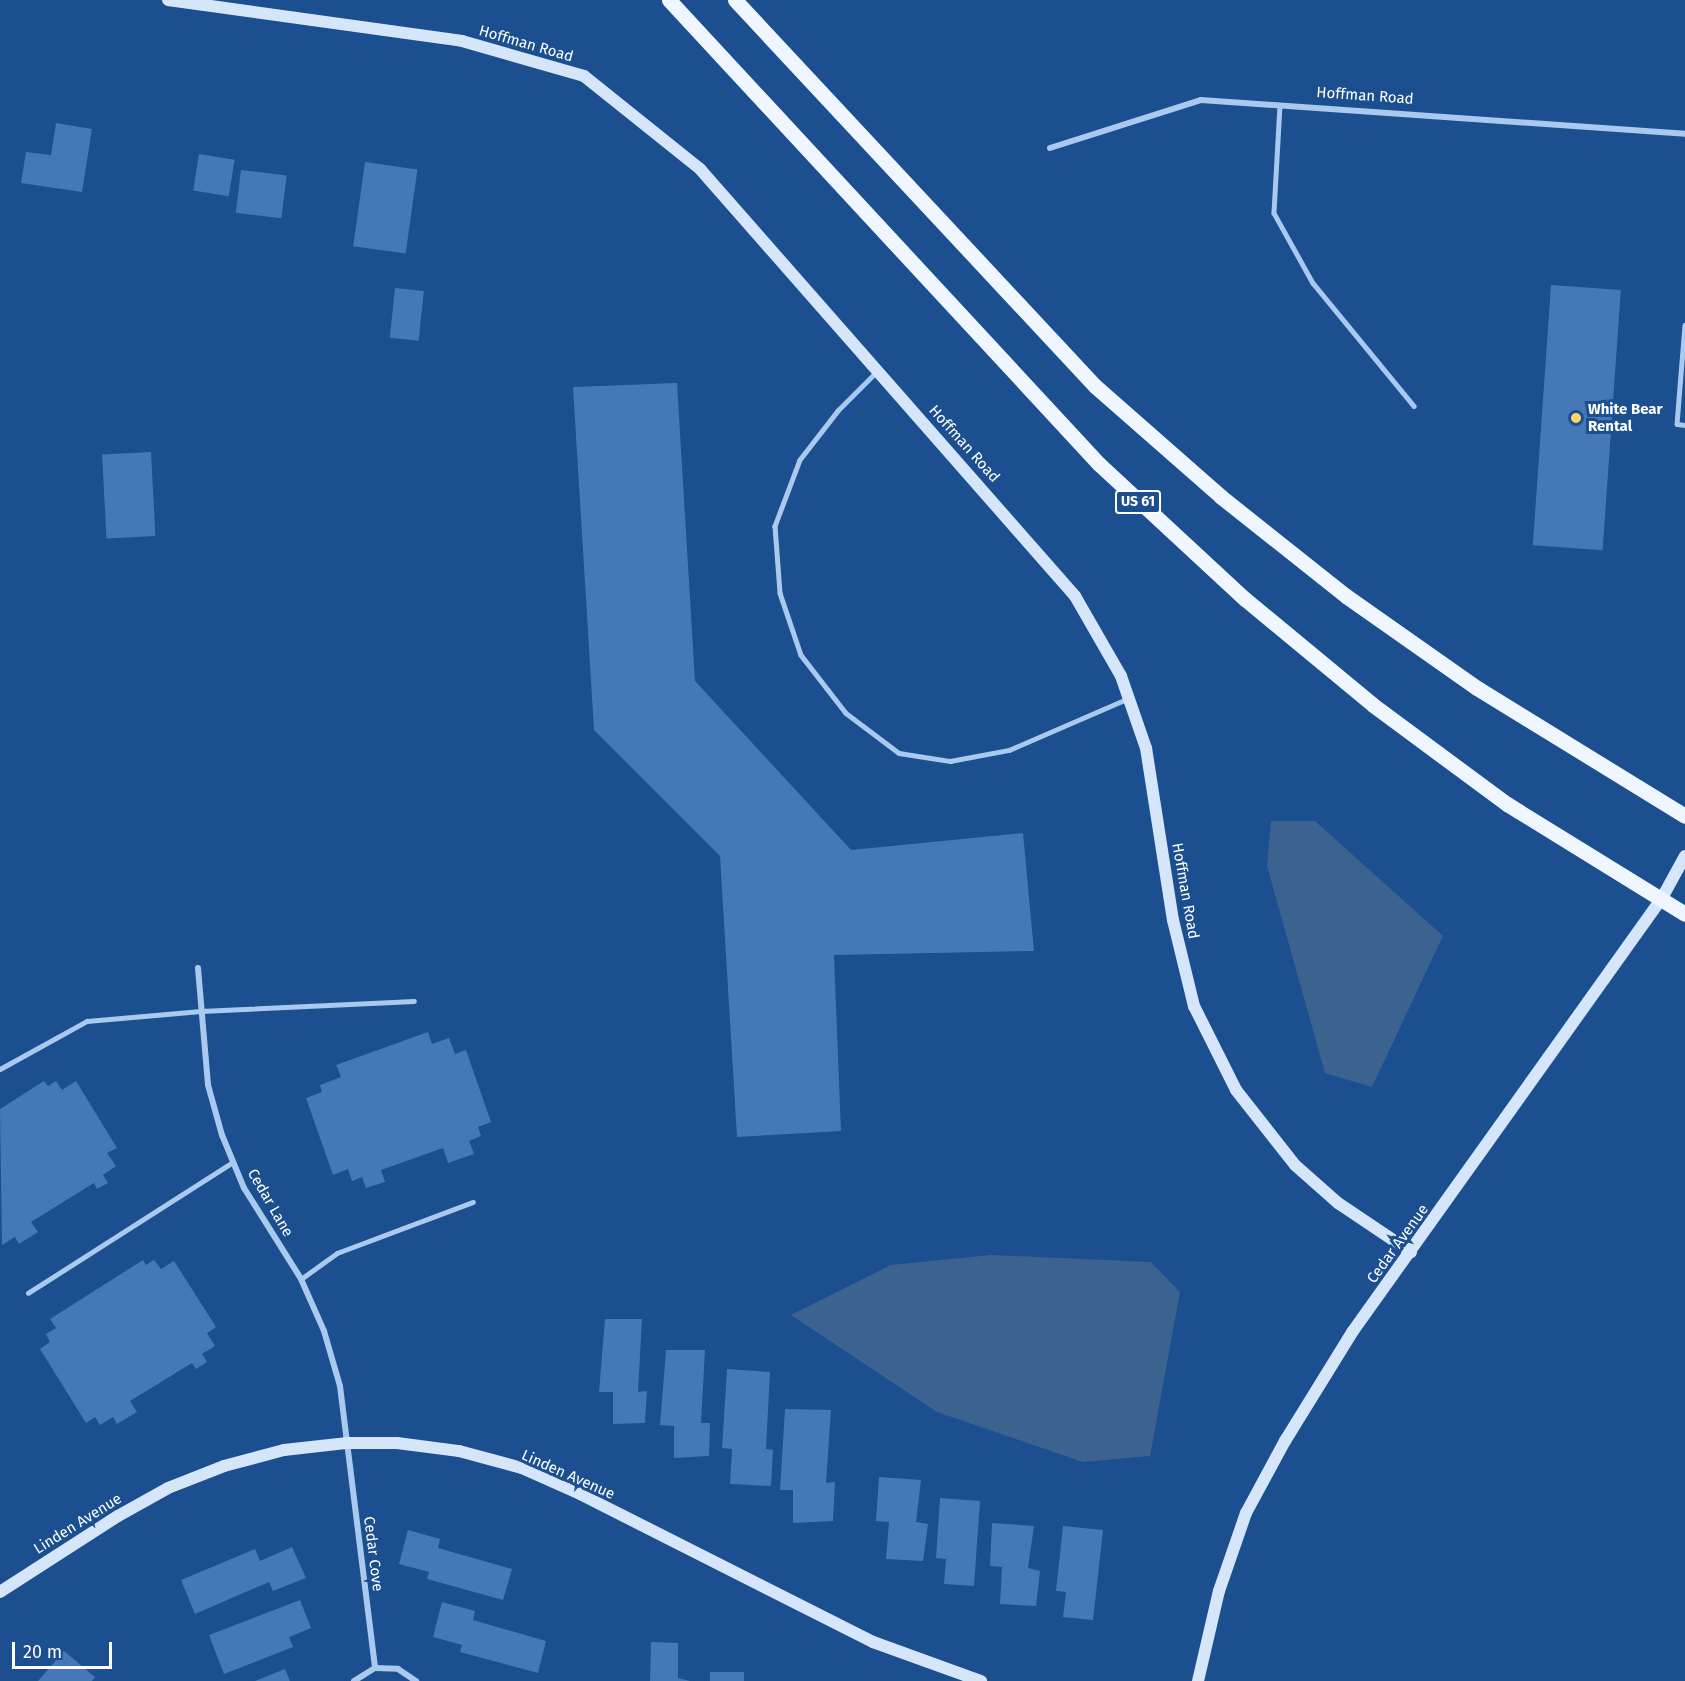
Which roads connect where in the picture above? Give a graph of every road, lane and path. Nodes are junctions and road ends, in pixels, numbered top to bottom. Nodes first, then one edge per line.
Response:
1 (168, 0) edge
2 (669, 0) edge
3 (738, 3) edge
4 (1280, 105) junction
5 (1685, 134) edge
6 (1050, 148) dead end
7 (1685, 325) edge
8 (879, 371) junction
9 (1414, 406) dead end
10 (1685, 425) edge
11 (1129, 698) junction
12 (1685, 816) edge
13 (1685, 856) edge
14 (1662, 898) junction
15 (1685, 914) edge
16 (198, 968) dead end
17 (414, 1002) dead end
18 (201, 1011) junction
19 (0, 1069) edge
20 (233, 1162) junction
21 (473, 1202) dead end
22 (1411, 1252) junction
23 (301, 1279) junction
24 (28, 1293) dead end
25 (346, 1443) junction
26 (0, 1592) edge
27 (375, 1668) junction
28 (354, 1681) edge
29 (416, 1681) edge
30 (981, 1681) edge
31 (1198, 1681) edge

1 - 8 street, Hoffman Road
2 - 14 main road, US 61
3 - 12 main road
4 - 5 street, Hoffman Road
4 - 6 street, Hoffman Road
4 - 9 lane
7 - 10 lane
8 - 11 street, Hoffman Road
8 - 11 lane
11 - 22 street, Hoffman Road
13 - 14 street, Cedar Avenue
14 - 15 main road, US 61
14 - 22 street, Cedar Avenue
16 - 18 street, Cedar Lane
17 - 18 lane
18 - 19 lane
18 - 20 street, Cedar Lane
20 - 23 street, Cedar Lane
20 - 24 lane
21 - 23 lane
22 - 31 street, Cedar Avenue
23 - 25 street, Cedar Lane
25 - 26 street, Linden Avenue
25 - 27 street, Cedar Cove
25 - 30 street, Linden Avenue
27 - 28 street
27 - 29 street

